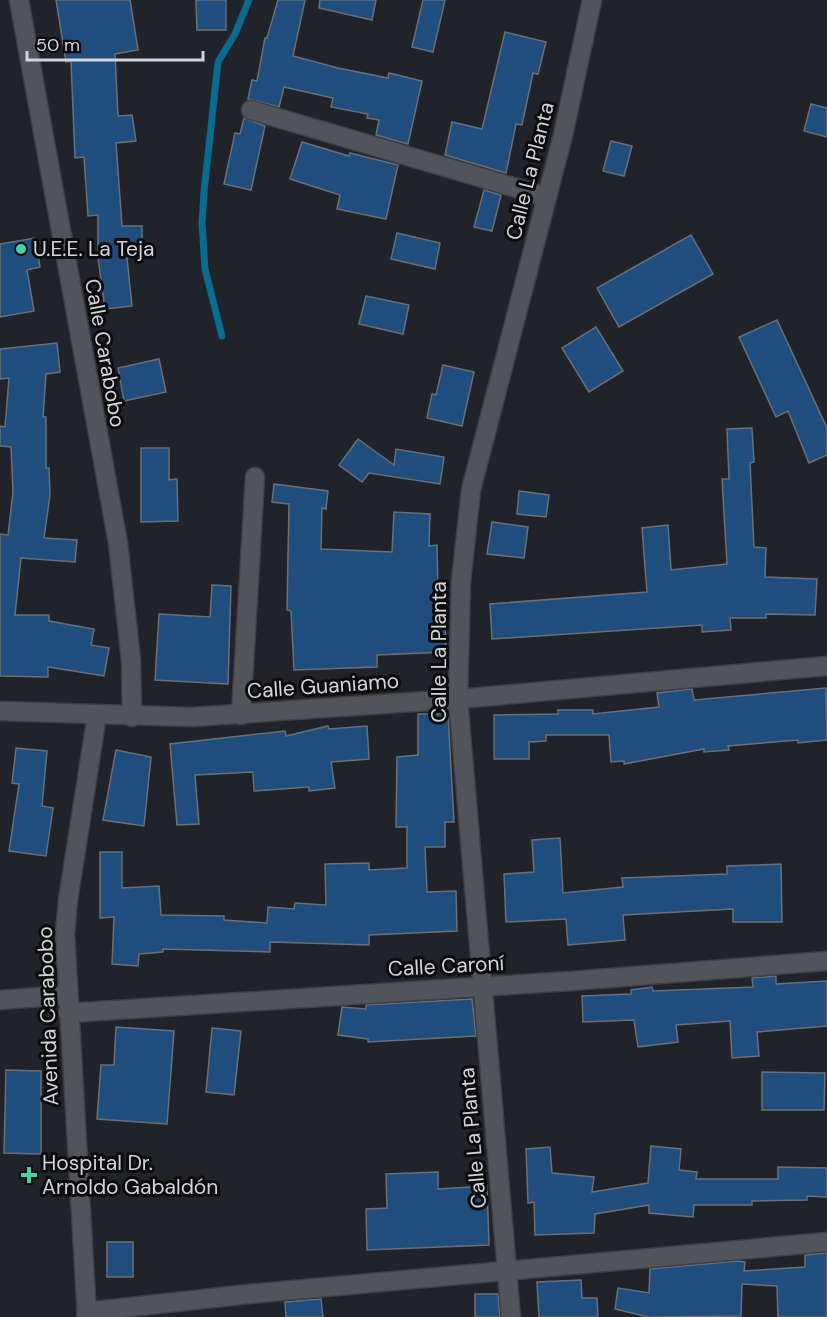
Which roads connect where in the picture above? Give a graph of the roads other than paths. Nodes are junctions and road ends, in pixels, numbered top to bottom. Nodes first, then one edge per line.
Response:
1 (19, 0) edge
2 (592, 0) edge
3 (251, 110) dead end
4 (547, 197) junction
5 (255, 477) dead end
6 (827, 666) edge
7 (458, 699) junction
8 (0, 711) edge
9 (97, 715) junction
10 (242, 715) junction
11 (132, 717) junction
12 (827, 961) edge
13 (483, 986) junction
14 (67, 994) junction
15 (0, 1000) edge
16 (68, 1013) junction
17 (827, 1242) edge
18 (507, 1271) junction
19 (191, 1309) edge
20 (86, 1315) edge
21 (511, 1317) edge

1 - 11 street, Calle Carabobo
2 - 4 street, Calle La Planta
3 - 4 street
4 - 7 street, Calle La Planta
5 - 10 street
6 - 7 street, Calle Guaniamo
7 - 10 street, Calle Guaniamo
7 - 13 street, Calle La Planta
8 - 9 street, Calle Guaniamo
9 - 11 street, Calle Guaniamo
9 - 14 street, Avenida Carabobo
10 - 11 street, Calle Guaniamo
12 - 13 street, Calle Caroní
13 - 16 street, Calle Caroní
13 - 18 street, Calle La Planta
14 - 15 street
14 - 16 street, Avenida Carabobo
16 - 20 street, Avenida Carabobo
17 - 18 street
18 - 19 street
18 - 21 street, Calle La Planta
19 - 20 street

